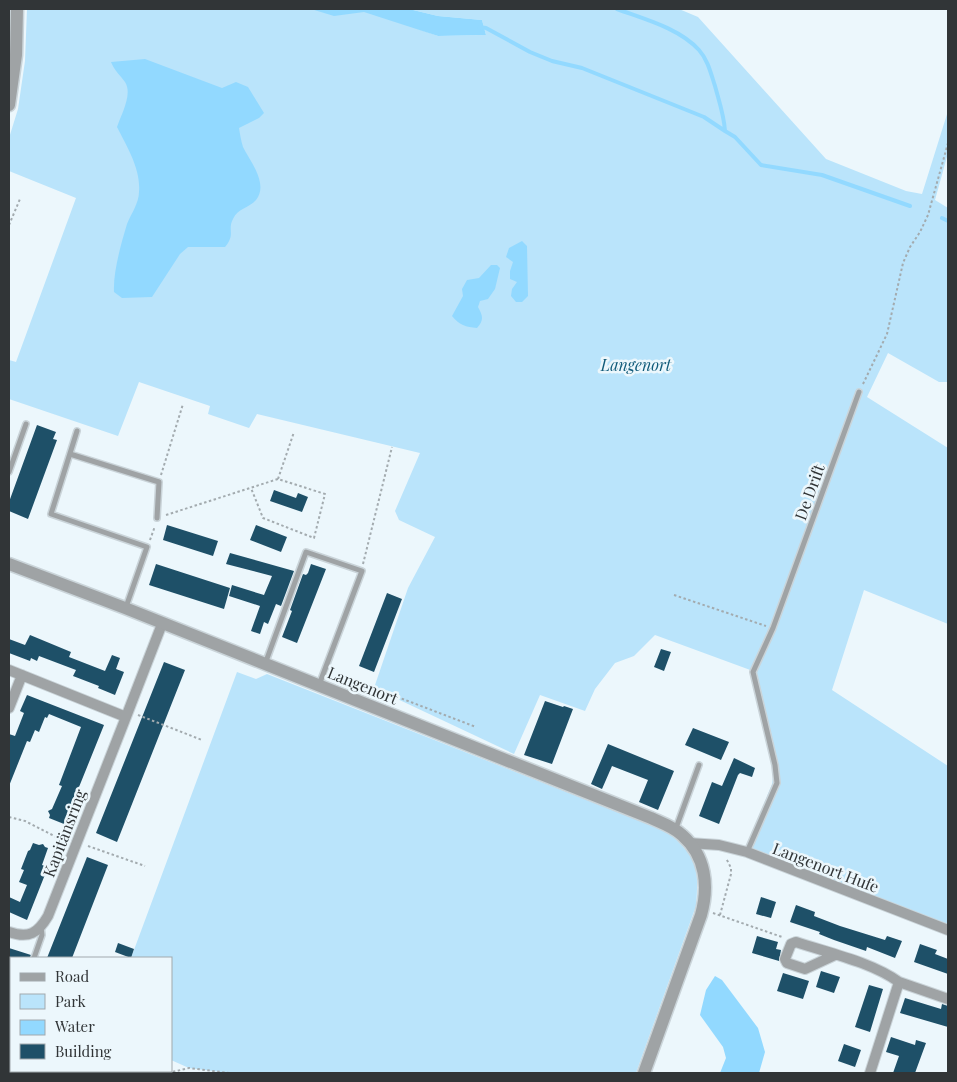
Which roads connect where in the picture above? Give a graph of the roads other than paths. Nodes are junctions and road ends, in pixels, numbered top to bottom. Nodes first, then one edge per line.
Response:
1 (17, 9) edge
2 (9, 105) edge
3 (859, 392) road end
4 (26, 424) dead end
5 (77, 431) dead end
6 (70, 454) junction
7 (9, 472) edge
8 (157, 518) road end
9 (9, 564) edge
10 (125, 608) junction
11 (162, 624) junction
12 (264, 664) junction
13 (9, 670) edge
14 (22, 675) junction
15 (319, 685) junction
16 (9, 708) edge
17 (127, 714) junction
18 (699, 765) dead end
19 (676, 830) junction
20 (692, 847) junction
21 (747, 852) junction
22 (42, 927) junction
23 (948, 930) edge
24 (9, 932) edge
25 (835, 955) junction
26 (34, 957) edge
27 (899, 982) junction
28 (948, 999) edge
29 (644, 1073) edge
30 (870, 1073) edge

1 - 2 street
3 - 21 lane, De Drift
4 - 7 lane
5 - 6 lane
6 - 8 lane
6 - 10 lane
9 - 10 street, Langenort
10 - 11 street, Langenort
11 - 12 street, Langenort
11 - 17 street, Kapitänsring
12 - 15 street, Langenort
12 - 15 lane
13 - 14 street
14 - 16 street
14 - 17 street
15 - 19 street, Langenort
17 - 22 street, Kapitänsring
18 - 19 lane
19 - 20 street, Langenort
20 - 21 street, Langenort Hufe
20 - 29 street
21 - 23 street, Langenort Hufe
22 - 24 street
22 - 26 lane
25 - 25 street
25 - 27 street
27 - 28 street
27 - 30 street

